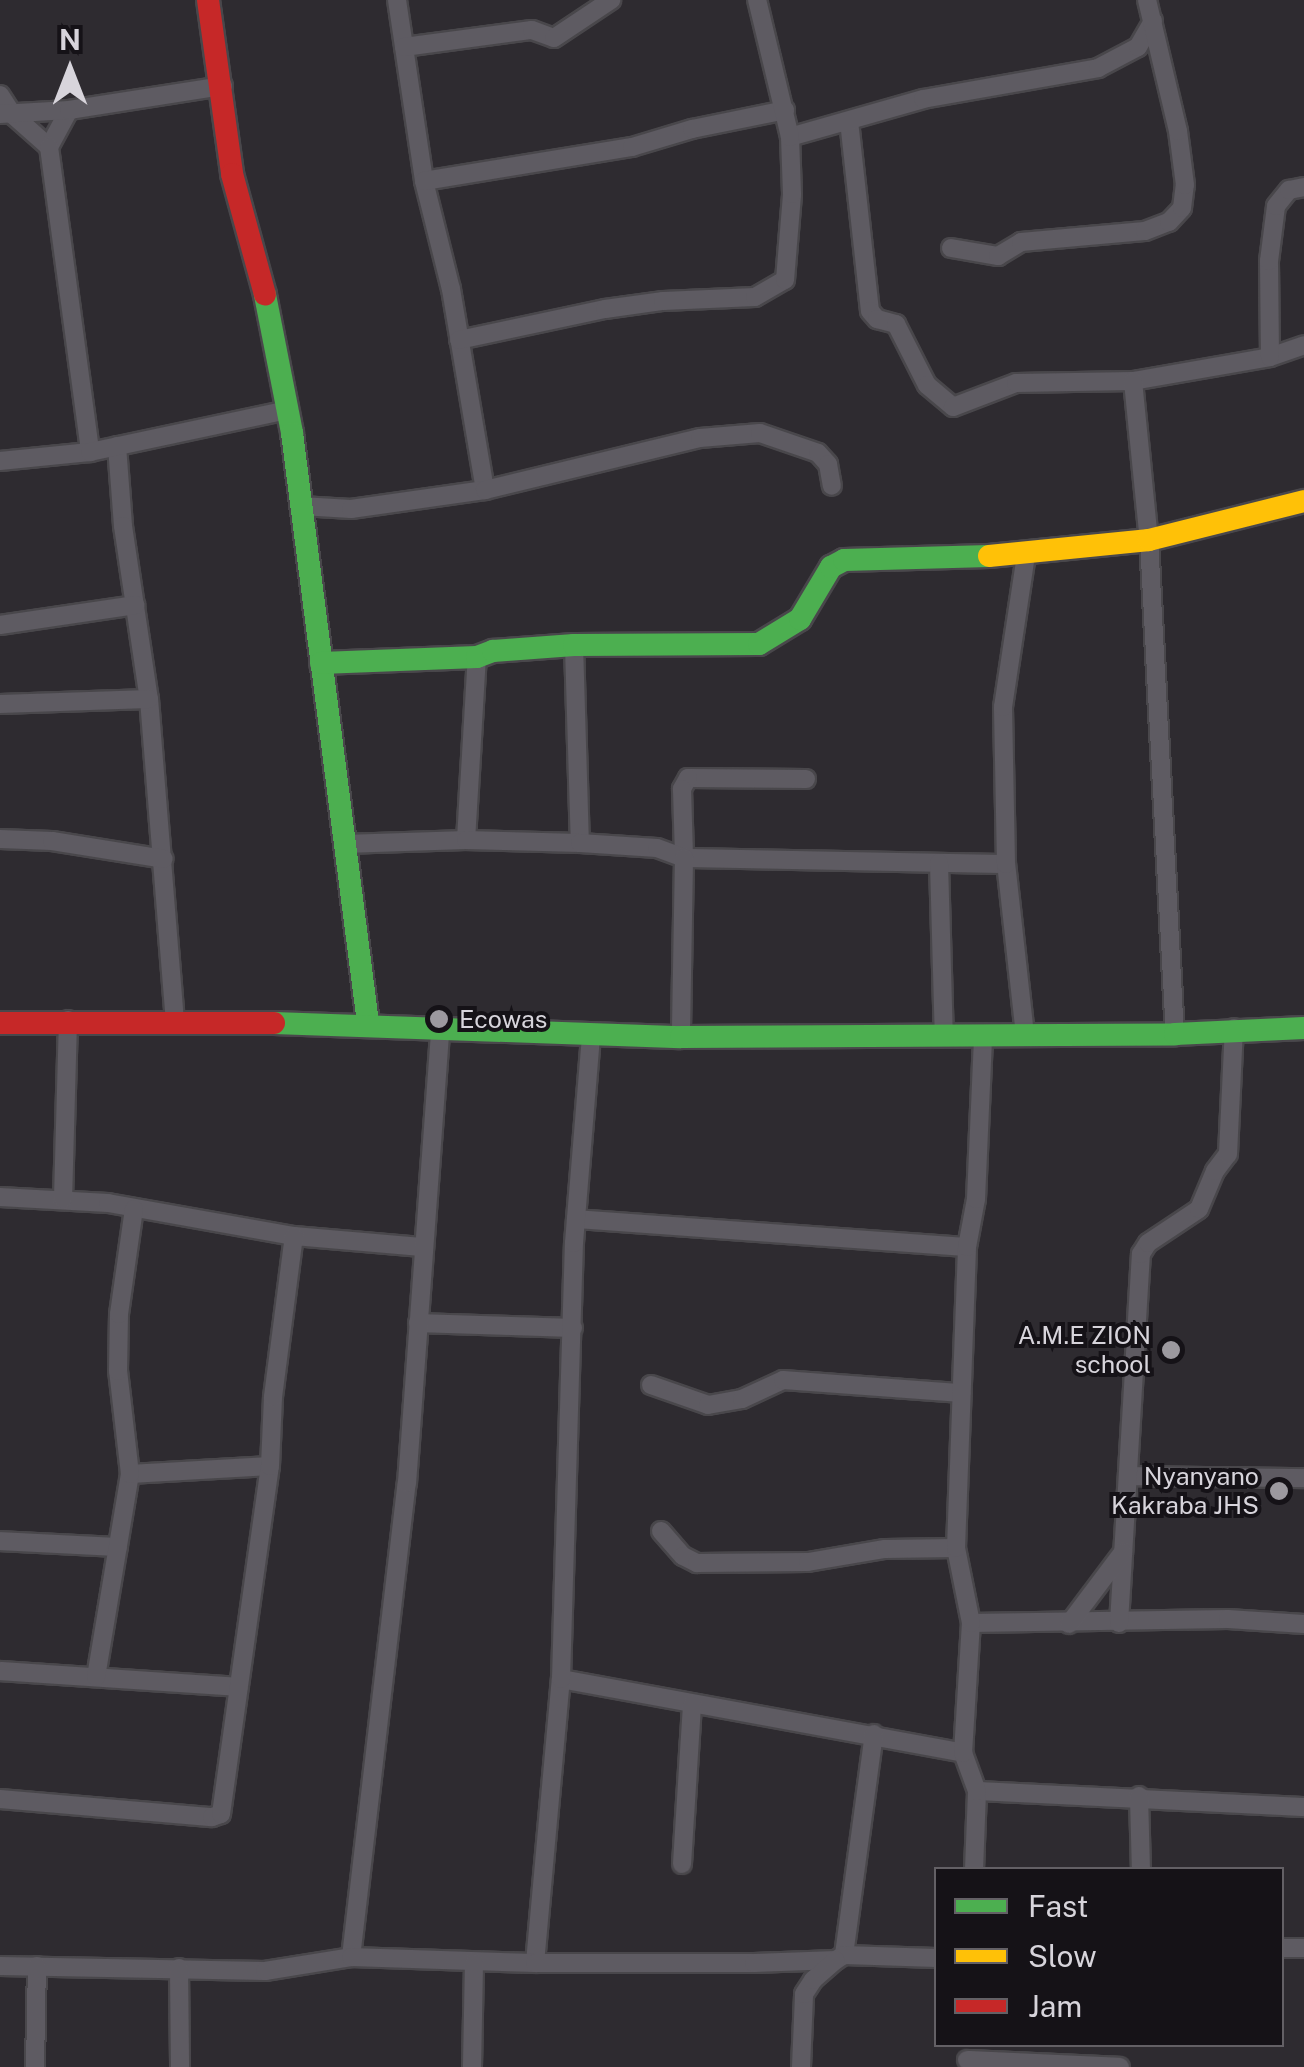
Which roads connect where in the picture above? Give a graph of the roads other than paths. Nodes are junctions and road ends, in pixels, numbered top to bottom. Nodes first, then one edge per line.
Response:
1 (208, 0) edge
2 (396, 0) edge
3 (611, 0) edge
4 (757, 0) edge
5 (1148, 0) edge
6 (1152, 21) junction
7 (404, 47) junction
8 (1138, 47) junction
9 (1159, 56) junction
10 (223, 86) junction
11 (0, 95) edge
12 (68, 110) junction
13 (785, 110) junction
14 (7, 114) edge
15 (849, 121) junction
16 (790, 137) junction
17 (49, 147) junction
18 (424, 181) junction
19 (1304, 186) edge
20 (951, 248) dead end
21 (458, 340) junction
22 (1304, 346) edge
23 (1270, 357) junction
24 (1133, 381) junction
25 (288, 410) junction
26 (117, 446) junction
27 (90, 452) junction
28 (0, 461) edge
29 (832, 486) dead end
30 (485, 490) junction
31 (1304, 501) edge
32 (300, 506) junction
33 (1149, 540) junction
34 (1026, 555) junction
35 (136, 605) junction
36 (0, 625) edge
37 (574, 645) junction
38 (478, 657) junction
39 (321, 663) junction
40 (149, 699) junction
41 (0, 704) edge
42 (806, 780) dead end
43 (0, 839) edge
44 (466, 840) junction
45 (580, 843) junction
46 (344, 844) junction
47 (684, 858) junction
48 (164, 859) junction
49 (939, 863) junction
50 (1006, 864) junction
51 (68, 1020) junction
52 (176, 1020) junction
53 (0, 1022) edge
54 (368, 1023) junction
55 (441, 1025) junction
56 (1234, 1028) junction
57 (1304, 1028) edge
58 (591, 1034) junction
59 (1175, 1034) junction
60 (983, 1036) junction
61 (1025, 1036) junction
62 (680, 1037) junction
63 (944, 1037) junction
64 (0, 1197) edge
65 (63, 1199) junction
66 (134, 1210) junction
67 (576, 1219) junction
68 (294, 1236) junction
69 (422, 1246) junction
70 (967, 1247) junction
71 (418, 1323) junction
72 (573, 1328) junction
73 (651, 1386) dead end
74 (962, 1393) junction
75 (270, 1466) junction
76 (130, 1474) junction
77 (1129, 1476) junction
78 (1304, 1478) edge
79 (661, 1530) dead end
80 (0, 1541) edge
81 (118, 1547) junction
82 (956, 1548) junction
83 (1124, 1550) junction
84 (1119, 1623) junction
85 (971, 1624) junction
86 (1069, 1624) junction
87 (1304, 1624) edge
88 (0, 1671) edge
89 (96, 1677) junction
90 (561, 1679) junction
91 (238, 1687) junction
92 (692, 1704) junction
93 (874, 1734) junction
94 (963, 1753) junction
95 (976, 1790) junction
96 (1139, 1796) junction
97 (0, 1799) edge
98 (1304, 1807) edge
99 (682, 1864) dead end
100 (974, 1867) edge
101 (1141, 1867) edge
102 (350, 1958) junction
103 (840, 1958) junction
104 (934, 1958) edge
105 (474, 1962) junction
106 (535, 1963) junction
107 (0, 1966) edge
108 (36, 1966) junction
109 (180, 1968) junction
110 (968, 2057) edge
111 (35, 2067) edge
112 (180, 2067) edge
113 (472, 2067) edge
114 (801, 2067) edge
115 (1120, 2067) edge

1 - 10 street
2 - 7 street
3 - 7 street
4 - 13 street
5 - 6 street
6 - 8 street
6 - 9 street
7 - 18 street
8 - 9 street
8 - 15 street
9 - 20 street
10 - 12 street
10 - 25 street
11 - 14 street
12 - 14 street
12 - 17 street
13 - 16 street
13 - 18 street
14 - 17 street
15 - 16 street
15 - 24 street
16 - 21 street
17 - 27 street
18 - 21 street
19 - 23 street
21 - 30 street
22 - 23 street
23 - 24 street
24 - 33 street
25 - 26 street
25 - 32 street
26 - 27 street
26 - 35 street
27 - 28 street
29 - 30 street
30 - 32 street
31 - 33 street
32 - 39 street
33 - 34 street
33 - 59 street
34 - 37 street
34 - 50 street
35 - 36 street
35 - 40 street
37 - 38 street
37 - 45 street
38 - 39 street
38 - 44 street
39 - 46 street
40 - 41 street
40 - 48 street
42 - 47 street
43 - 48 street
44 - 45 street
44 - 46 street
45 - 47 street
46 - 54 street
47 - 49 street
47 - 62 street
48 - 52 street
49 - 50 street
49 - 63 street
50 - 61 street
51 - 52 street
51 - 53 street
51 - 65 street
52 - 54 street
54 - 55 street
55 - 58 street
55 - 69 street
56 - 57 street
56 - 59 street
56 - 77 street
58 - 62 street
58 - 67 street
59 - 61 street
60 - 61 street
60 - 63 street
60 - 70 street
62 - 63 street
64 - 65 street
65 - 66 street
66 - 68 street
66 - 76 street
67 - 70 street
67 - 72 street
68 - 69 street
68 - 75 street
69 - 71 street
70 - 74 street
71 - 72 street
71 - 102 street
72 - 90 street
73 - 74 street
74 - 82 street
75 - 76 street
75 - 91 street
76 - 81 street
77 - 78 street
77 - 83 street
79 - 82 street
80 - 81 street
81 - 89 street
82 - 85 street
83 - 84 street
83 - 86 street
84 - 86 street
84 - 87 street
85 - 86 street
85 - 94 street
88 - 89 street
89 - 91 street
90 - 92 street
90 - 106 street
91 - 97 street
92 - 93 street
92 - 99 street
93 - 94 street
93 - 103 street
94 - 95 street
95 - 96 street
95 - 100 street
96 - 98 street
96 - 101 street
102 - 105 street
102 - 109 street
103 - 104 street
103 - 106 street
103 - 114 street
105 - 106 street
105 - 113 street
107 - 108 street
108 - 109 street
108 - 111 street
109 - 112 street
110 - 115 street

